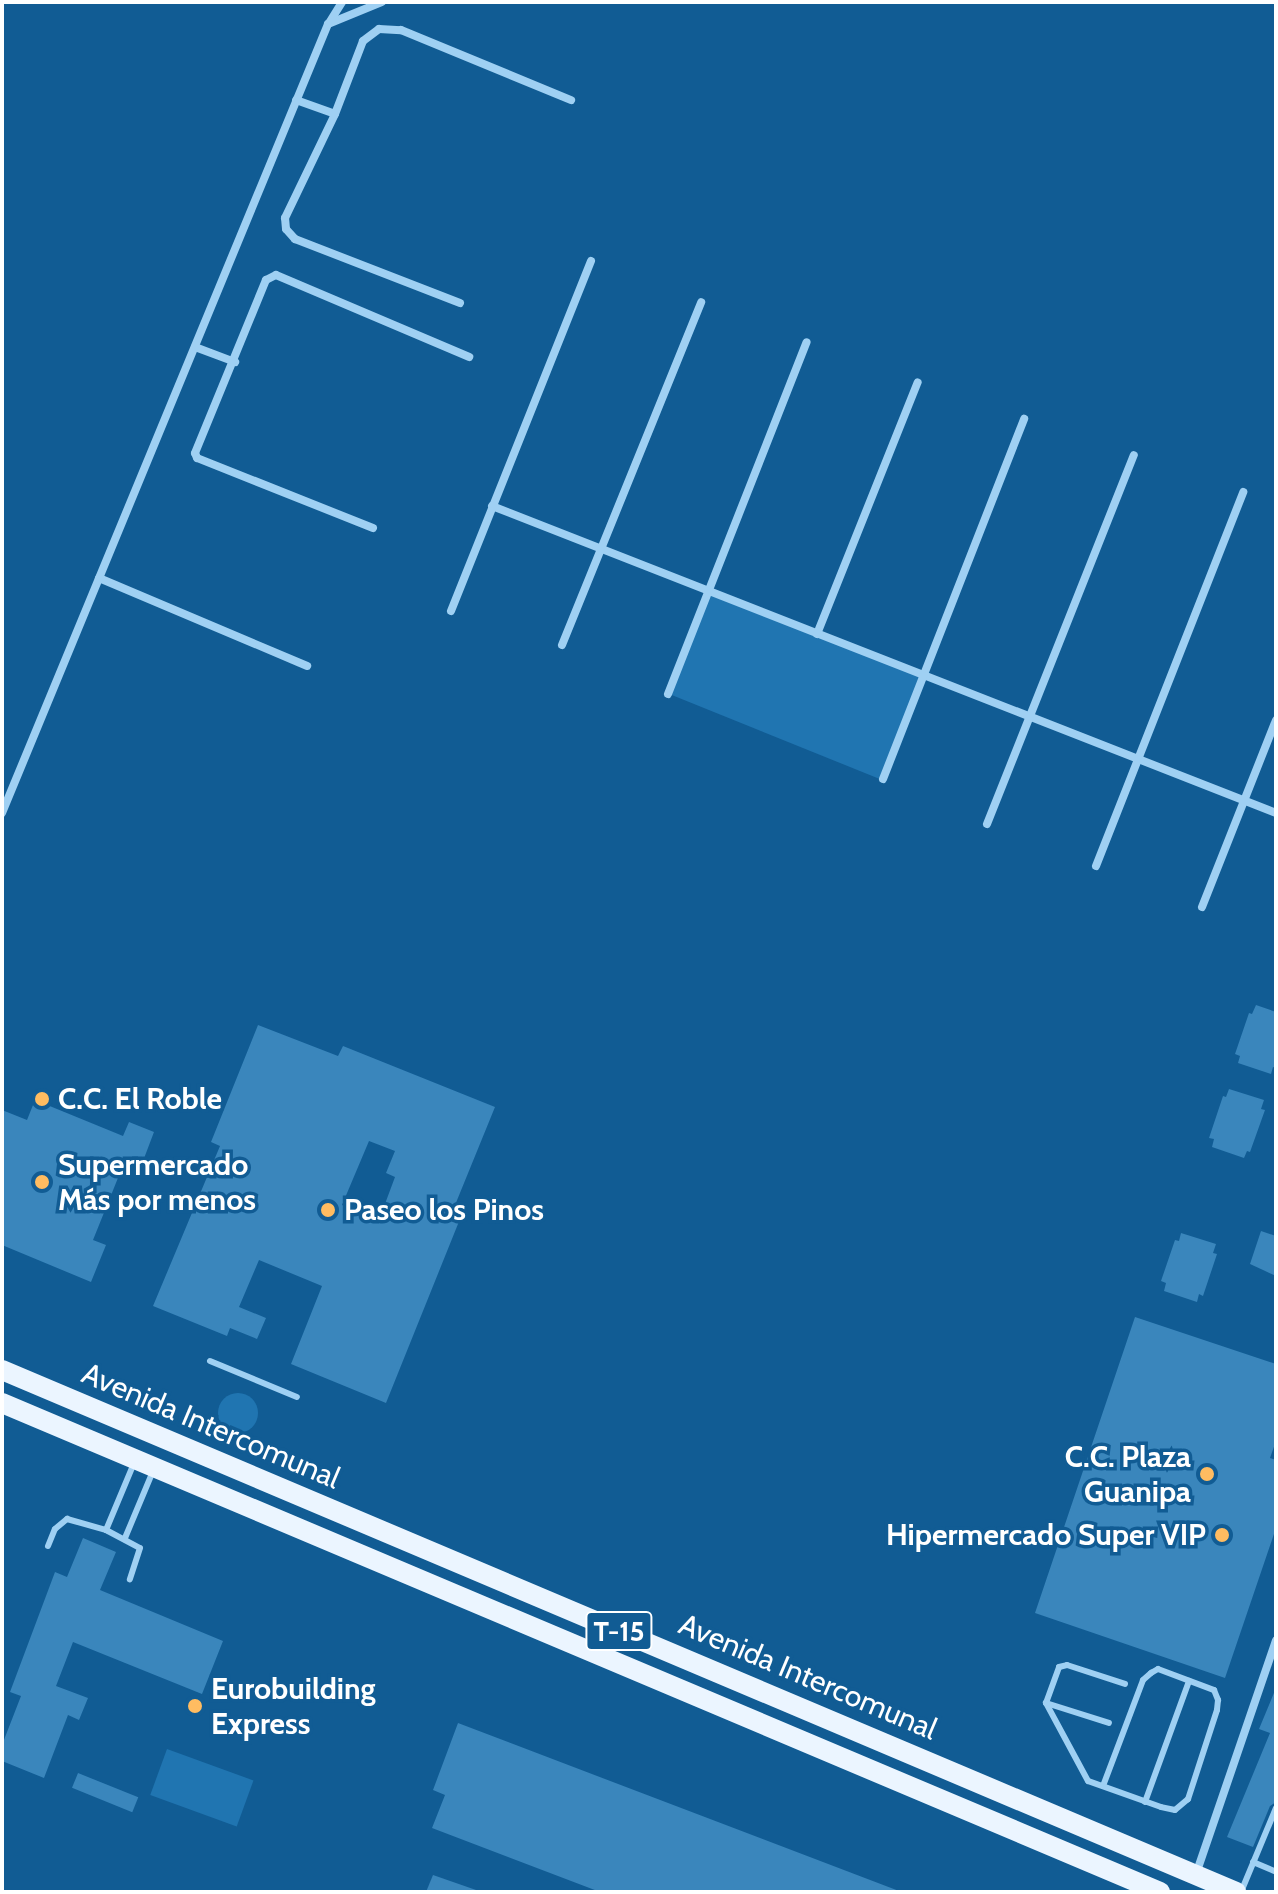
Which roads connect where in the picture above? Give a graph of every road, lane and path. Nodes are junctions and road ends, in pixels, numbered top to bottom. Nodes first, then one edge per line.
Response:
1 (342, 2) edge
2 (382, 2) edge
3 (328, 24) junction
4 (296, 100) junction
5 (571, 100) dead end
6 (335, 114) junction
7 (591, 261) dead end
8 (701, 302) dead end
9 (460, 303) dead end
10 (807, 342) dead end
11 (195, 347) junction
12 (469, 357) dead end
13 (235, 362) junction
14 (918, 382) dead end
15 (1024, 419) dead end
16 (1134, 455) dead end
17 (1243, 492) dead end
18 (492, 506) junction
19 (373, 528) dead end
20 (600, 549) junction
21 (99, 578) junction
22 (708, 591) junction
23 (451, 611) dead end
24 (817, 634) junction
25 (562, 645) dead end
26 (307, 666) dead end
27 (923, 676) junction
28 (668, 694) dead end
29 (1029, 717) junction
30 (1276, 720) edge
31 (1137, 759) junction
32 (883, 779) dead end
33 (1244, 800) junction
34 (2, 813) edge
35 (1276, 813) edge
36 (987, 824) dead end
37 (1096, 866) dead end
38 (1202, 907) dead end
39 (210, 1361) dead end
40 (2, 1370) edge
41 (297, 1397) dead end
42 (2, 1403) edge
43 (145, 1463) junction
44 (106, 1530) junction
45 (125, 1538) junction
46 (48, 1546) dead end
47 (130, 1579) dead end
48 (1276, 1640) edge
49 (1189, 1681) junction
50 (1125, 1684) dead end
51 (1046, 1703) junction
52 (1109, 1723) dead end
53 (1103, 1786) junction
54 (1145, 1802) junction
55 (1276, 1808) edge
56 (1253, 1862) junction
57 (1276, 1872) edge
58 (1196, 1875) junction
59 (1160, 1892) edge
60 (1238, 1892) edge

1 - 3 street
2 - 3 street
3 - 4 street
4 - 6 street
4 - 11 street
5 - 6 street
6 - 9 street
7 - 18 street
8 - 20 street
10 - 22 street
11 - 13 street
11 - 21 street
12 - 13 street
13 - 19 street
14 - 24 street
15 - 27 street
16 - 29 street
17 - 31 street
18 - 20 street
18 - 23 street
20 - 22 street
20 - 25 street
21 - 26 street
21 - 34 street
22 - 24 street
22 - 28 street
24 - 27 street
27 - 29 street
27 - 32 street
29 - 31 street
29 - 36 street
30 - 33 street
31 - 33 street
31 - 37 street
33 - 35 street
33 - 38 street
39 - 41 lane
40 - 58 main road, Avenida Intercomunal / T-15
42 - 43 main road, Avenida Intercomunal / T-15
43 - 44 lane
43 - 45 lane
43 - 59 main road, Avenida Intercomunal / T-15
44 - 45 lane
44 - 46 lane
45 - 47 lane
48 - 58 street
49 - 53 lane
49 - 54 lane
49 - 54 lane
50 - 51 lane
51 - 52 lane
51 - 53 lane
53 - 54 lane
55 - 56 lane
56 - 57 lane
56 - 60 lane
58 - 60 main road, Avenida Intercomunal / T-15

